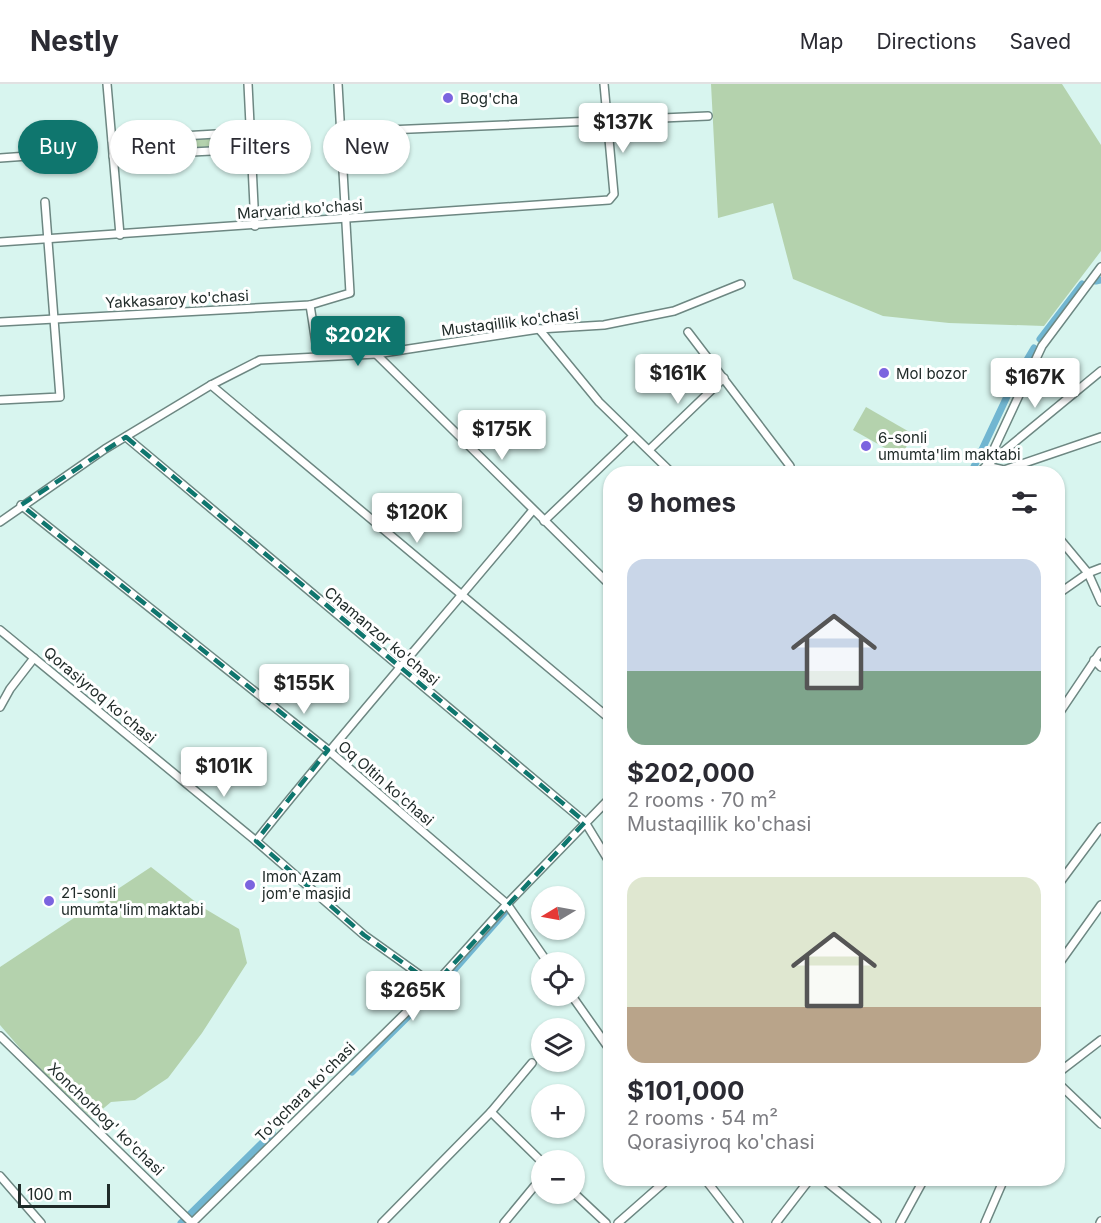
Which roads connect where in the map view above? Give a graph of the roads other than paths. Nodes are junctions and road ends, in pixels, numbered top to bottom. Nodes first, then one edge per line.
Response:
1 (107, 84) edge
2 (248, 84) edge
3 (338, 84) edge
4 (604, 84) edge
5 (708, 116) dead end
6 (607, 119) junction
7 (110, 120) edge
8 (250, 120) edge
9 (340, 120) edge
10 (410, 129) edge
11 (18, 157) edge
12 (0, 158) edge
13 (115, 174) edge
14 (252, 174) edge
15 (344, 174) edge
16 (45, 202) dead end
17 (347, 219) junction
18 (255, 226) junction
19 (120, 235) junction
20 (48, 240) junction
21 (0, 242) edge
22 (1101, 267) edge
23 (741, 284) dead end
24 (310, 305) junction
25 (56, 319) junction
26 (0, 322) edge
27 (539, 329) junction
28 (688, 332) dead end
29 (376, 354) junction
30 (318, 356) junction
31 (1101, 371) edge
32 (724, 378) junction
33 (210, 385) junction
34 (0, 400) edge
35 (633, 436) junction
36 (1101, 437) edge
37 (126, 438) junction
38 (650, 449) junction
39 (666, 466) edge
40 (790, 466) dead end
41 (986, 466) joint
42 (1017, 466) edge
43 (21, 505) junction
44 (533, 510) junction
45 (544, 521) junction
46 (0, 522) edge
47 (1065, 545) edge
48 (1101, 568) edge
49 (1088, 573) junction
50 (603, 578) edge
51 (1065, 589) edge
52 (461, 597) junction
53 (1101, 602) edge
54 (0, 630) edge
55 (1101, 651) edge
56 (34, 658) junction
57 (1094, 660) junction
58 (1101, 667) edge
59 (400, 670) junction
60 (1065, 705) edge
61 (0, 707) edge
62 (603, 713) edge
63 (328, 750) junction
64 (603, 805) edge
65 (585, 822) junction
66 (1101, 827) edge
67 (256, 841) junction
68 (603, 851) edge
69 (1065, 876) edge
70 (507, 904) junction
71 (1101, 905) edge
72 (540, 952) edge
73 (1065, 955) edge
74 (434, 985) junction
75 (579, 1006) edge
76 (0, 1036) edge
77 (603, 1040) edge
78 (1101, 1040) edge
79 (531, 1064) edge
80 (1065, 1068) edge
81 (1065, 1090) edge
82 (490, 1112) junction
83 (1101, 1124) edge
84 (531, 1151) edge
85 (0, 1176) edge
86 (660, 1186) edge
87 (710, 1186) edge
88 (805, 1186) edge
89 (832, 1186) edge
90 (920, 1186) edge
91 (1001, 1186) edge
92 (531, 1190) edge
93 (585, 1203) edge
94 (41, 1223) edge
95 (192, 1223) edge
96 (382, 1223) edge
97 (504, 1223) edge
98 (606, 1223) edge
99 (618, 1223) edge
100 (739, 1223) edge
101 (776, 1223) edge
102 (877, 1223) edge
103 (900, 1223) edge
104 (984, 1223) edge

1 - 7 street
2 - 8 street
3 - 9 street
4 - 6 street
5 - 6 street
6 - 10 street
6 - 17 street, Marvarid ko'chasi
11 - 12 street
13 - 19 street
14 - 18 street
15 - 17 street
16 - 20 street
17 - 18 street, Marvarid ko'chasi
17 - 24 street, Yakkasaroy ko'chasi
18 - 19 street, Marvarid ko'chasi
19 - 20 street, Marvarid ko'chasi
20 - 21 street, Marvarid ko'chasi
20 - 25 street
22 - 41 street
23 - 27 street, Mustaqillik ko'chasi
24 - 25 street, Yakkasaroy ko'chasi
24 - 30 street
25 - 26 street, Yakkasaroy ko'chasi
25 - 34 street
27 - 29 street, Mustaqillik ko'chasi
27 - 35 street
28 - 32 street
29 - 30 street, Mustaqillik ko'chasi
29 - 44 street
30 - 33 street, Mustaqillik ko'chasi
31 - 41 street
32 - 38 street
32 - 40 street
33 - 37 street, Mustaqillik ko'chasi
33 - 52 street
35 - 38 street
35 - 45 street
36 - 42 street
37 - 43 street, Mustaqillik ko'chasi
37 - 59 street, Chamanzor ko'chasi
38 - 39 street
43 - 46 street, Mustaqillik ko'chasi
43 - 63 street, Oq Oltin ko'chasi
44 - 45 street
44 - 52 street
45 - 50 street
47 - 49 street
48 - 49 street
49 - 51 street
49 - 53 street
52 - 59 street
52 - 62 street
54 - 56 street, Qorasiyroq ko'chasi
55 - 57 street
56 - 61 street
56 - 67 street, Qorasiyroq ko'chasi
57 - 58 street
57 - 60 street
59 - 63 street
59 - 65 street, Chamanzor ko'chasi
63 - 67 street
63 - 70 street, Oq Oltin ko'chasi
64 - 65 street, To'qchara ko'chasi
65 - 68 street, Chamanzor ko'chasi
65 - 70 street, To'qchara ko'chasi
66 - 69 street
67 - 74 street, Qorasiyroq ko'chasi
70 - 72 street, Oq Oltin ko'chasi
70 - 74 street, To'qchara ko'chasi
71 - 73 street
74 - 95 street, To'qchara ko'chasi
75 - 77 street
76 - 95 street, Xonchorbog' ko'chasi
78 - 80 street
79 - 82 street
81 - 83 street
82 - 84 street
82 - 96 street
85 - 94 street
86 - 99 street
87 - 100 street
88 - 101 street
89 - 102 street
90 - 103 street
91 - 104 street
92 - 97 street
93 - 98 street

